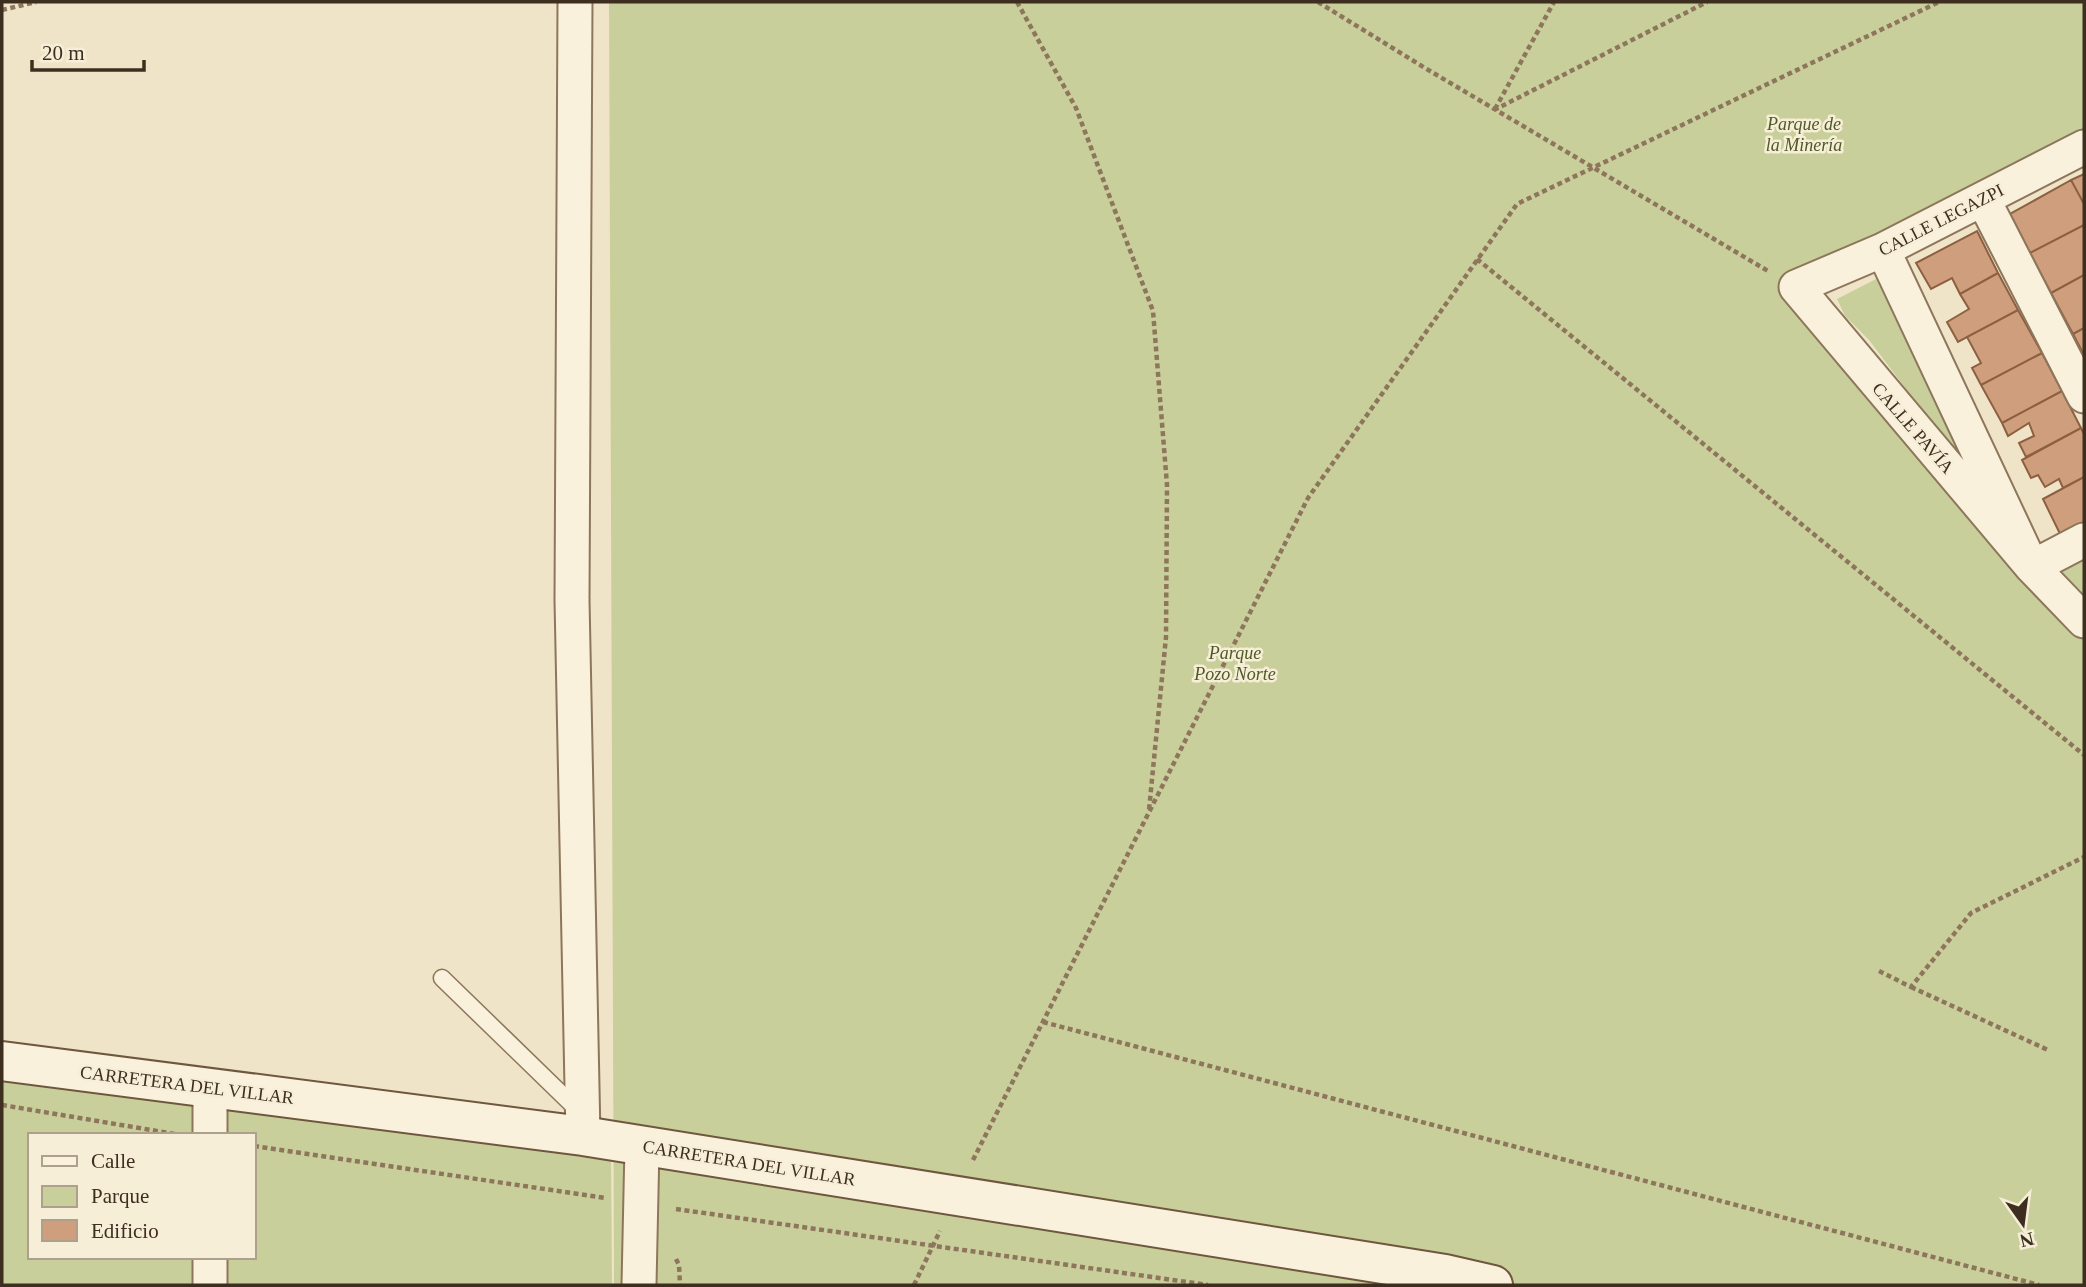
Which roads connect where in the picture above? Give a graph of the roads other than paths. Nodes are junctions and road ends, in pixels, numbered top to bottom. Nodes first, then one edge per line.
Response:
1 (575, 2) edge
2 (2084, 147) edge
3 (1983, 199) junction
4 (1883, 250) junction
5 (1796, 287) joint
6 (2084, 396) edge
7 (2084, 540) edge
8 (2032, 567) junction
9 (2084, 621) edge
10 (442, 978) dead end
11 (2, 1061) edge
12 (210, 1088) junction
13 (583, 1125) junction
14 (210, 1133) edge
15 (642, 1146) junction
16 (210, 1259) edge
17 (210, 1285) edge
18 (639, 1285) edge
19 (1493, 1285) edge

1 - 13 street
2 - 3 street, CALLE LEGAZPI
3 - 4 street, CALLE LEGAZPI
3 - 6 street
4 - 5 street, CALLE LEGAZPI
4 - 8 street, CALLE PAVÍA
5 - 8 street, CALLE PAVÍA
7 - 8 street
8 - 9 street, CALLE PAVÍA
10 - 13 lane
11 - 12 street, CARRETERA DEL VILLAR
12 - 13 street, CARRETERA DEL VILLAR
12 - 14 street
13 - 15 street, CARRETERA DEL VILLAR
15 - 18 street
15 - 19 street, CARRETERA DEL VILLAR
16 - 17 street

